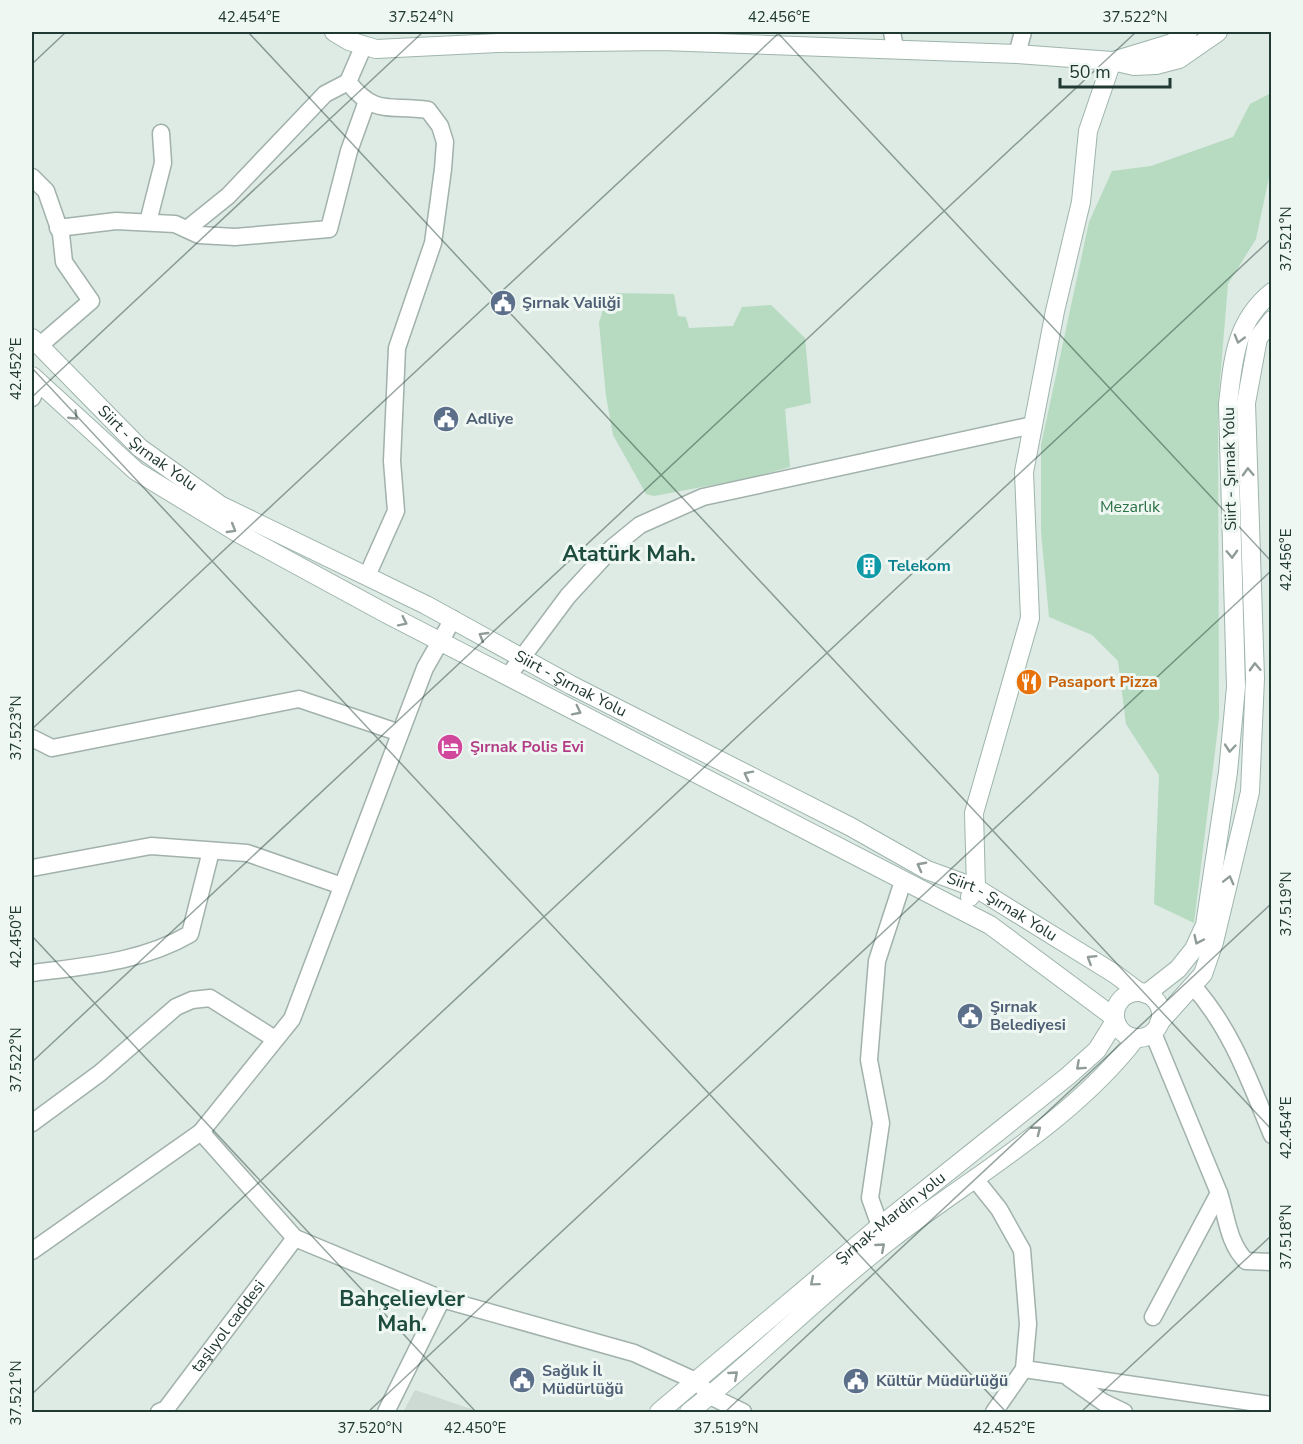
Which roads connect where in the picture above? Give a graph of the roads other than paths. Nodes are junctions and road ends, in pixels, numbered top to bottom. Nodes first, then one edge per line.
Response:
1 (334, 32) edge
2 (1023, 32) edge
3 (1188, 32) edge
4 (1218, 32) edge
5 (579, 37) edge
6 (708, 37) edge
7 (893, 40) edge
8 (364, 45) junction
9 (1017, 54) junction
10 (1112, 61) junction
11 (348, 82) junction
12 (368, 101) junction
13 (161, 133) dead end
14 (32, 177) edge
15 (148, 222) junction
16 (58, 228) junction
17 (187, 230) junction
18 (1272, 292) edge
19 (1272, 320) edge
20 (35, 342) edge
21 (34, 385) edge
22 (1033, 425) junction
23 (368, 576) junction
24 (453, 619) junction
25 (439, 639) junction
26 (520, 657) junction
27 (509, 675) junction
28 (400, 733) junction
29 (32, 738) edge
30 (211, 851) junction
31 (32, 868) edge
32 (903, 881) junction
33 (342, 886) junction
34 (976, 888) junction
35 (961, 911) junction
36 (32, 973) edge
37 (1193, 986) junction
38 (1143, 993) junction
39 (1115, 1019) junction
40 (1149, 1031) junction
41 (275, 1039) junction
42 (32, 1123) edge
43 (201, 1132) junction
44 (1272, 1135) edge
45 (975, 1179) junction
46 (1219, 1193) junction
47 (880, 1226) junction
48 (295, 1238) junction
49 (32, 1251) edge
50 (1272, 1262) edge
51 (442, 1299) junction
52 (1153, 1317) dead end
53 (1024, 1369) junction
54 (1065, 1376) junction
55 (698, 1382) junction
56 (710, 1396) junction
57 (1272, 1405) edge
58 (159, 1413) edge
59 (386, 1413) edge
60 (658, 1413) edge
61 (689, 1413) edge
62 (743, 1413) edge
63 (994, 1413) edge
64 (1124, 1413) edge

1 - 8 street
2 - 9 street
3 - 10 street
4 - 10 street
5 - 6 street
5 - 8 street
6 - 7 street
7 - 9 street
8 - 11 street
9 - 10 street
10 - 22 street
11 - 12 street
11 - 17 street
12 - 17 street
12 - 23 street
13 - 15 street
14 - 16 street
15 - 16 street
15 - 17 street
16 - 20 street
18 -> 38 street, Siirt - Şırnak Yolu
37 -> 19 street, Siirt - Şırnak Yolu
20 - 23 street, Siirt - Şırnak Yolu
21 -> 25 street, Siirt - Şırnak Yolu
22 - 26 street
22 - 34 street
23 - 24 street, Siirt - Şırnak Yolu
24 - 25 street
26 -> 24 street, Siirt - Şırnak Yolu
25 - 27 street, Siirt - Şırnak Yolu
25 - 28 street
26 - 27 street
34 -> 26 street, Siirt - Şırnak Yolu
27 -> 32 street, Siirt - Şırnak Yolu
28 - 29 street
28 - 33 street
30 - 31 street
30 - 33 street
30 - 36 street
32 - 35 street, Siirt - Şırnak Yolu
32 - 47 street
33 - 41 street
34 - 35 street
38 -> 34 street, Siirt - Şırnak Yolu
35 - 39 street, Siirt - Şırnak Yolu
37 - 40 street, Siirt - Şırnak Yolu
37 - 44 street
38 - 39 street
38 - 40 street
39 - 40 street
39 -> 47 street, Şırnak-Mardin yolu
45 -> 40 street, Şırnak-Mardin yolu
40 - 46 street
41 - 42 street
41 - 43 street
43 - 48 street
43 - 49 street
45 - 53 street
56 -> 45 street, Şırnak-Mardin yolu
46 - 50 street
46 - 52 street
47 -> 55 street, Şırnak-Mardin yolu
48 - 51 street
48 - 58 street, taşlıyol caddesi
51 - 55 street
51 - 59 street
53 - 54 street
53 - 63 street
54 - 57 street
54 - 64 street
55 - 56 street
55 - 60 street, Şırnak-Mardin yolu
56 - 61 street, Şırnak-Mardin yolu
56 - 62 street

